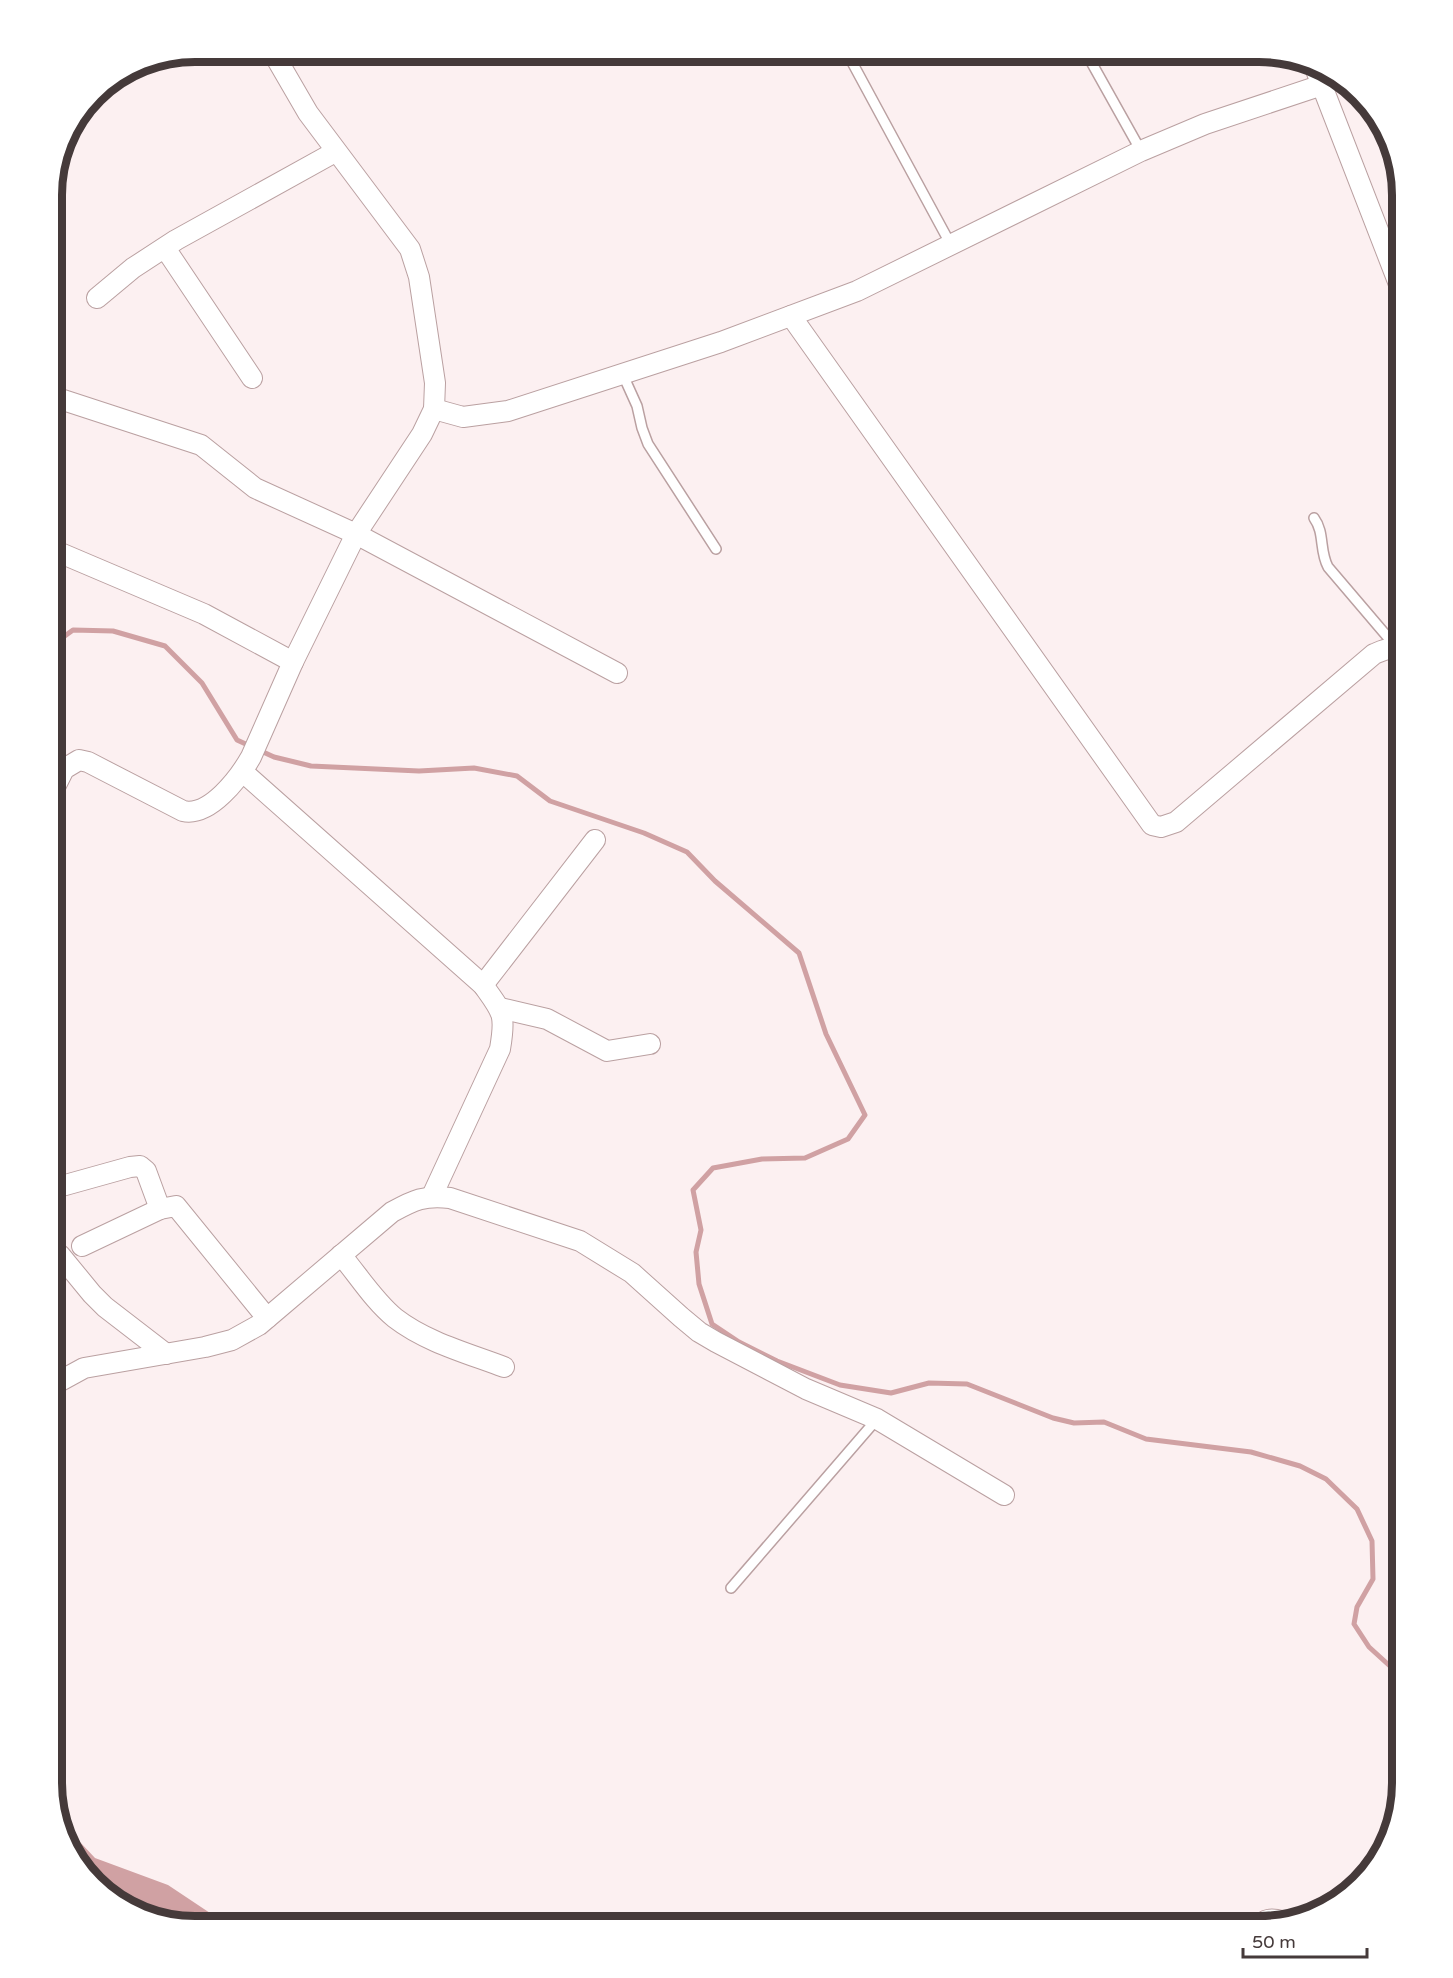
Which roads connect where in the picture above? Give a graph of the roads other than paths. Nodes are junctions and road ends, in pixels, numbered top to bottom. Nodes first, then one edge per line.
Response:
1 (278, 62) edge
2 (852, 62) edge
3 (1091, 62) edge
4 (1318, 76) edge
5 (1322, 85) junction
6 (1141, 151) junction
7 (335, 152) junction
8 (951, 245) junction
9 (165, 248) junction
10 (1392, 266) edge
11 (97, 298) dead end
12 (791, 316) junction
13 (623, 375) junction
14 (252, 378) dead end
15 (62, 400) edge
16 (434, 409) junction
17 (1314, 518) dead end
18 (356, 534) junction
19 (716, 549) dead end
20 (62, 554) edge
21 (1392, 642) edge
22 (1392, 649) edge
23 (293, 662) junction
24 (617, 673) dead end
25 (247, 765) junction
26 (62, 773) edge
27 (595, 840) dead end
28 (483, 985) junction
29 (500, 1008) junction
30 (650, 1044) dead end
31 (62, 1186) edge
32 (432, 1196) junction
33 (160, 1209) junction
34 (82, 1246) dead end
35 (341, 1255) junction
36 (62, 1257) edge
37 (267, 1318) junction
38 (166, 1354) junction
39 (504, 1367) dead end
40 (62, 1380) edge
41 (877, 1419) junction
42 (1004, 1495) dead end
43 (731, 1588) dead end

1 - 7 street
2 - 8 lane
3 - 6 lane
4 - 5 street
5 - 6 street
5 - 10 street
6 - 8 street
7 - 9 street
7 - 16 street
8 - 12 street
9 - 11 street
9 - 14 street
12 - 13 street
12 - 22 street
13 - 16 street
13 - 19 lane
15 - 18 street
16 - 18 street
17 - 21 lane
18 - 23 street
18 - 24 street
20 - 23 street
23 - 25 street
25 - 26 street
25 - 28 street
27 - 28 street
28 - 29 street
29 - 30 street
29 - 32 street
31 - 33 street
32 - 35 street
32 - 41 street
33 - 34 street
33 - 37 street
35 - 37 street
35 - 39 street
36 - 38 street
37 - 38 street
38 - 40 street
41 - 42 street
41 - 43 lane

